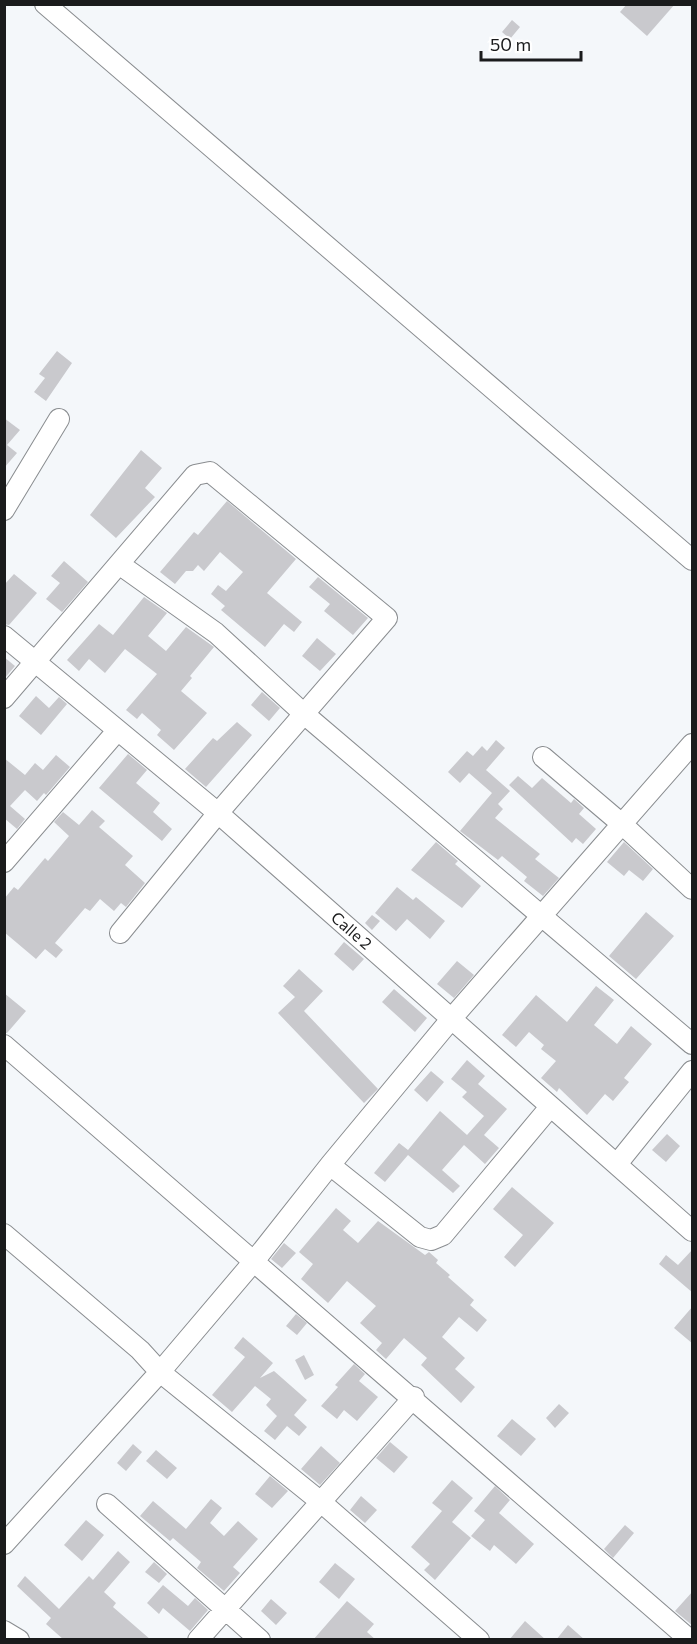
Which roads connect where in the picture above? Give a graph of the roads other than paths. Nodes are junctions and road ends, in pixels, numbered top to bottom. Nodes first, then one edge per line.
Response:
1 (45, 4) edge
2 (59, 419) dead end
3 (4, 510) edge
4 (693, 560) edge
5 (119, 564) junction
6 (4, 636) edge
7 (35, 661) junction
8 (4, 698) edge
9 (303, 713) junction
10 (117, 731) junction
11 (693, 744) edge
12 (543, 757) dead end
13 (218, 813) junction
14 (623, 825) junction
15 (4, 862) edge
16 (693, 889) edge
17 (543, 914) junction
18 (120, 933) dead end
19 (452, 1018) junction
20 (693, 1044) edge
21 (4, 1045) edge
22 (693, 1071) edge
23 (550, 1107) junction
24 (617, 1164) junction
25 (330, 1165) junction
26 (693, 1231) edge
27 (4, 1234) edge
28 (255, 1260) junction
29 (160, 1372) junction
30 (414, 1397) junction
31 (321, 1502) junction
32 (107, 1504) dead end
33 (4, 1544) edge
34 (224, 1609) junction
35 (4, 1631) edge
36 (19, 1640) edge
37 (198, 1640) edge
38 (260, 1640) edge
39 (478, 1640) edge
40 (690, 1640) edge

1 - 4 street
2 - 3 street
5 - 7 street
5 - 9 street
5 - 9 street
6 - 7 street, Calle 2
7 - 8 street
7 - 10 street, Calle 2
9 - 13 street
9 - 17 street
10 - 13 street, Calle 2
10 - 15 street
11 - 14 street
12 - 14 street
13 - 18 street
13 - 19 street, Calle 2
14 - 16 street
14 - 17 street
17 - 19 street
17 - 20 street
19 - 23 street, Calle 2
19 - 25 street
21 - 28 street
22 - 24 street
23 - 24 street, Calle 2
23 - 25 street
24 - 26 street, Calle 2
25 - 28 street
27 - 29 street
28 - 29 street
28 - 30 street
29 - 31 street
29 - 33 street
30 - 31 street
30 - 40 street
31 - 34 street
31 - 39 street
32 - 34 street
34 - 37 street
34 - 38 street
35 - 36 street

